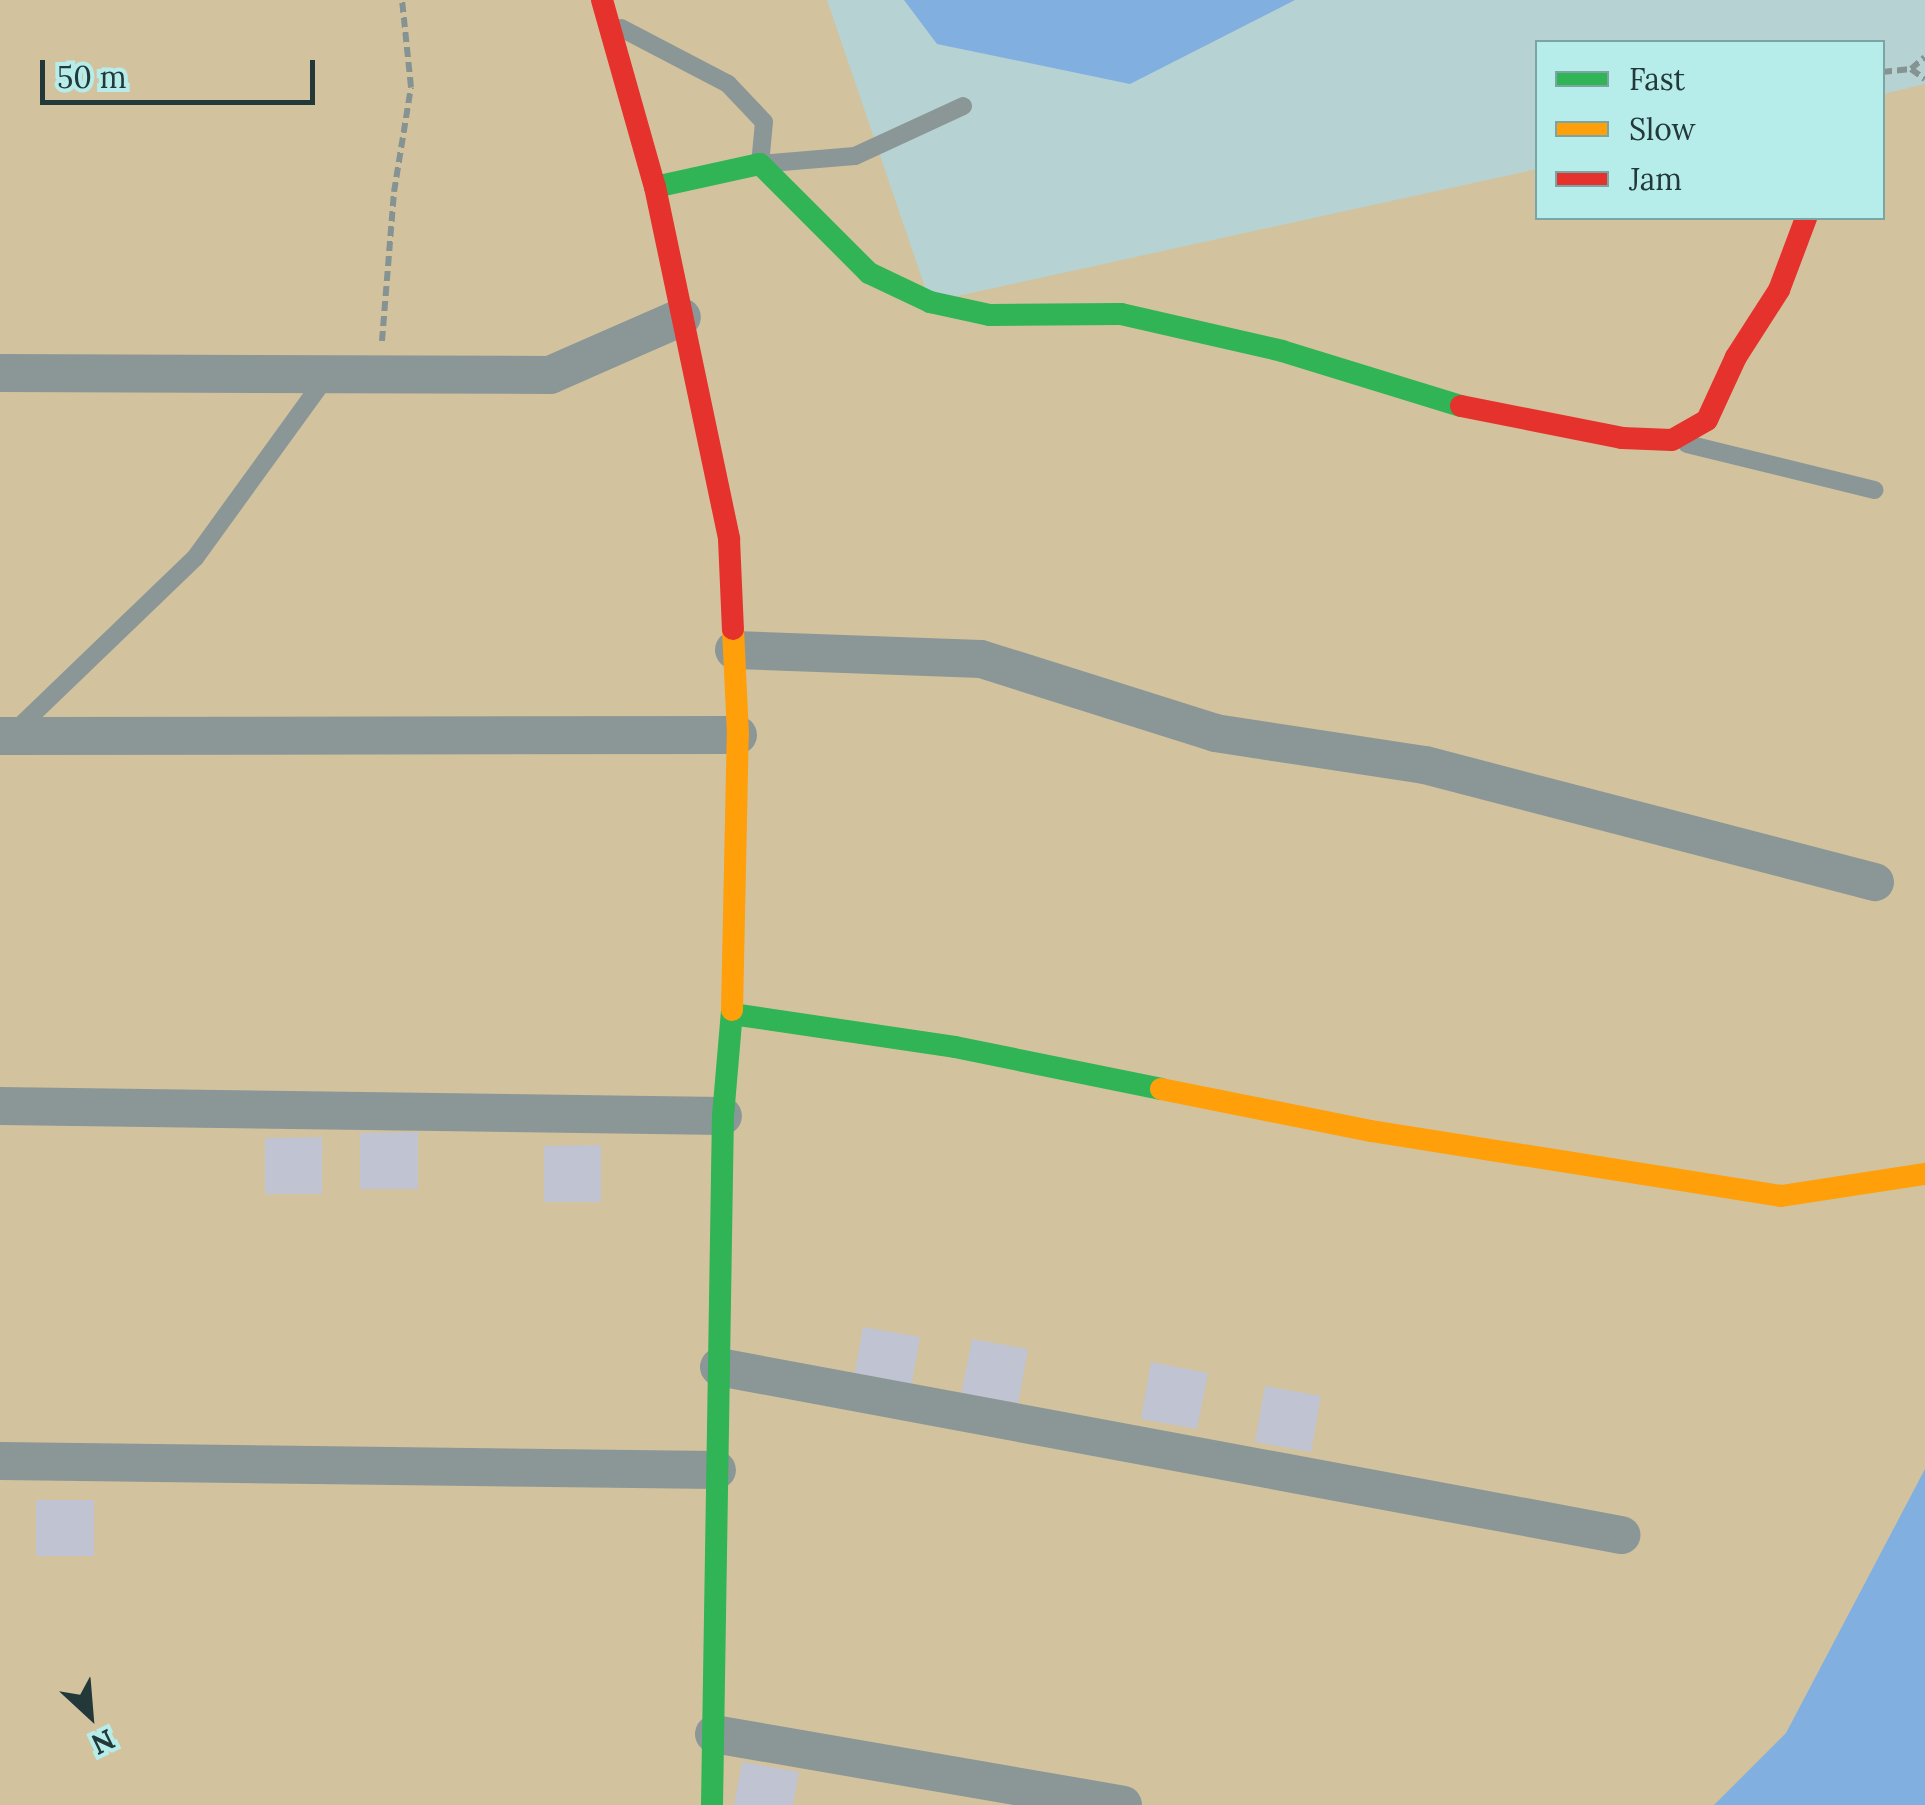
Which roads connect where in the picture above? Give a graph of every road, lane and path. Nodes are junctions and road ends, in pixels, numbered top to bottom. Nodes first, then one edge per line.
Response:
1 (402, 0) edge
2 (605, 10) edge
3 (1925, 57) edge
4 (1911, 70) junction
5 (1885, 72) edge
6 (1925, 78) edge
7 (963, 106) dead end
8 (760, 164) junction
9 (655, 187) junction
10 (1805, 220) edge
11 (682, 318) junction
12 (0, 374) edge
13 (337, 377) junction
14 (1672, 440) junction
15 (1874, 490) dead end
16 (734, 650) junction
17 (5, 736) edge
18 (738, 736) junction
19 (1875, 882) dead end
20 (732, 1014) junction
21 (0, 1106) edge
22 (723, 1116) junction
23 (1925, 1174) edge
24 (719, 1366) junction
25 (0, 1460) edge
26 (718, 1470) junction
27 (1622, 1536) dead end
28 (714, 1734) junction
29 (712, 1805) edge
30 (1122, 1805) edge

1 - 13 path
2 - 8 lane
2 - 9 street
3 - 4 path
4 - 5 path
4 - 6 path
7 - 8 lane
8 - 9 street
8 - 14 street
9 - 11 street
10 - 14 street
11 - 13 street
11 - 16 street
12 - 13 street
13 - 17 lane
14 - 15 lane
16 - 18 street
16 - 19 street
17 - 18 street
18 - 20 street
20 - 22 street
20 - 23 street
21 - 22 street
22 - 24 street
24 - 26 street
24 - 27 street
25 - 26 street
26 - 28 street
28 - 29 street
28 - 30 street

